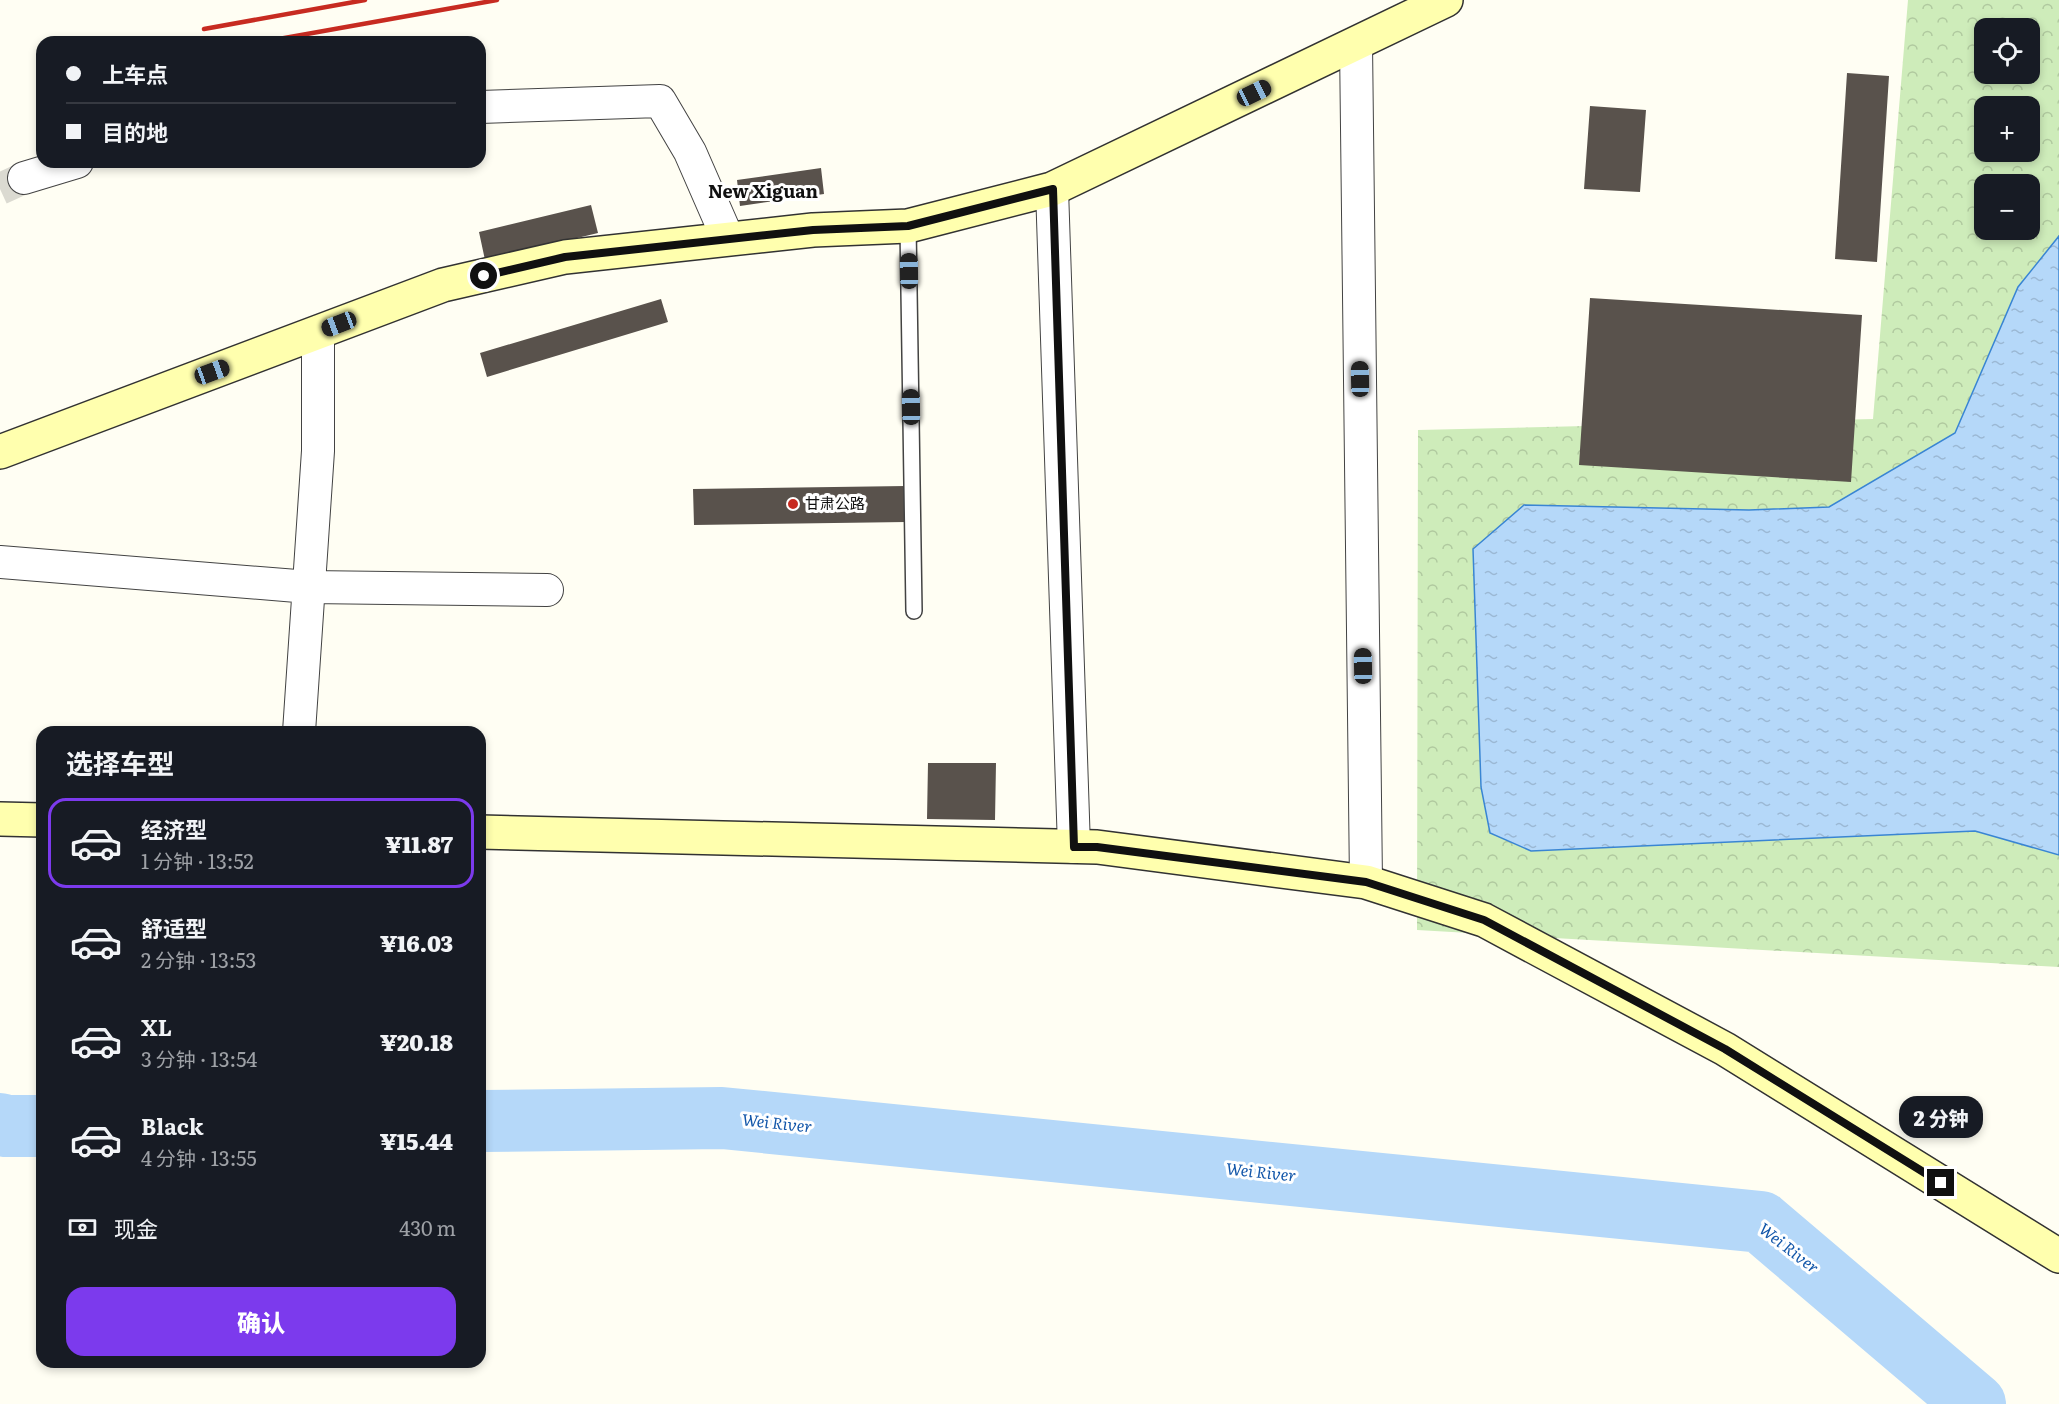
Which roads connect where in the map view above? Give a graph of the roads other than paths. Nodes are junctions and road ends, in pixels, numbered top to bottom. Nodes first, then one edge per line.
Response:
1 (1446, 0) edge
2 (1356, 44) junction
3 (486, 107) edge
4 (57, 168) edge
5 (24, 178) tunnel mouth
6 (1053, 189) junction
7 (908, 226) junction
8 (728, 238) junction
9 (318, 332) junction
10 (0, 452) edge
11 (0, 561) edge
12 (309, 587) junction
13 (547, 590) dead end
14 (914, 611) dead end
15 (299, 726) edge
16 (0, 819) edge
17 (36, 820) edge
18 (486, 832) edge
19 (1074, 847) junction
20 (1366, 882) junction
21 (2059, 1256) edge

1 - 2 street
2 - 6 street
2 - 20 street
3 - 8 street
4 - 5 street
6 - 7 street
6 - 19 street
7 - 8 street
7 - 14 lane
8 - 9 street
9 - 10 street
9 - 12 street
11 - 12 street
12 - 13 street
12 - 15 street
16 - 17 street
18 - 19 street
19 - 20 street
20 - 21 street

